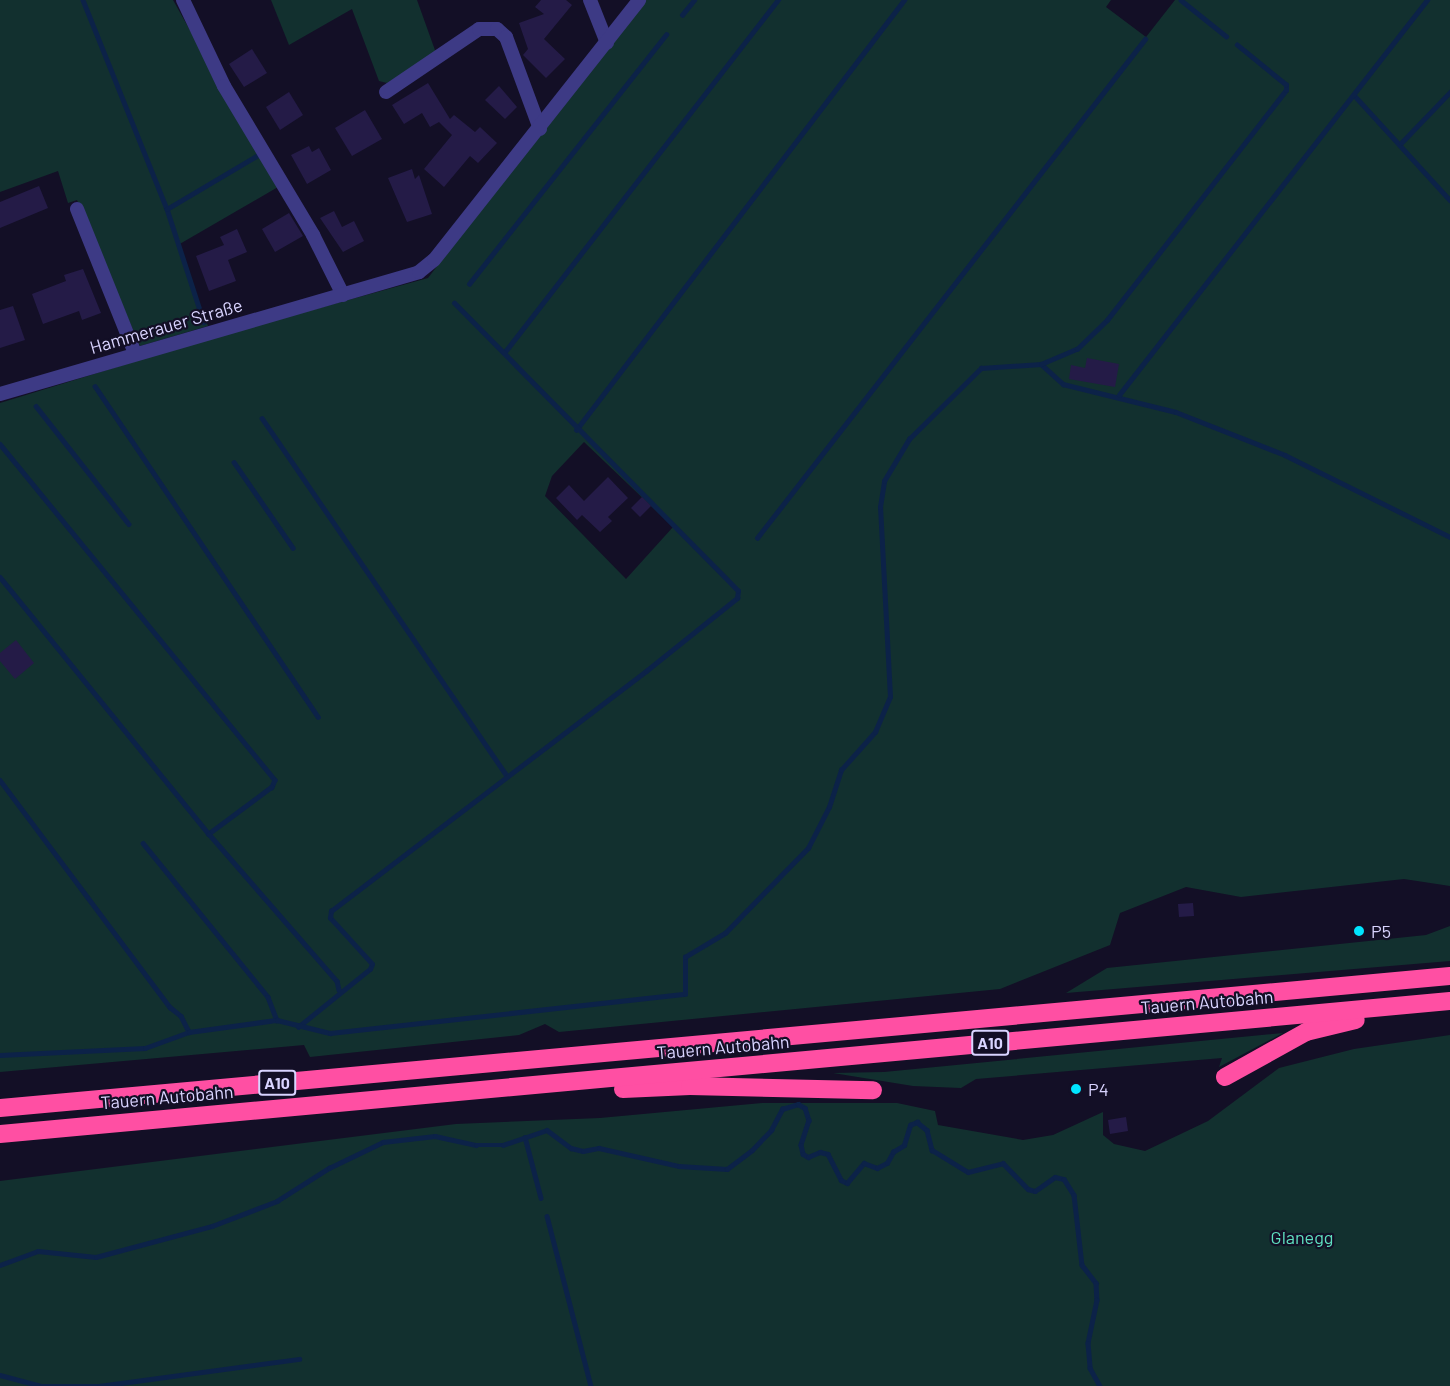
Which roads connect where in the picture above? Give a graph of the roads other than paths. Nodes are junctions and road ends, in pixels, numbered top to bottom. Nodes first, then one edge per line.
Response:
1 (183, 0) edge
2 (590, 0) edge
3 (639, 0) edge
4 (607, 42) junction
5 (386, 92) dead end
6 (540, 129) junction
7 (77, 209) dead end
8 (343, 295) junction
9 (135, 353) junction
10 (0, 394) edge
11 (1450, 976) edge
12 (1450, 1001) edge
13 (980, 1007) dead end
14 (1378, 1008) junction
15 (956, 1021) junction
16 (1225, 1077) dead end
17 (603, 1079) junction
18 (873, 1090) dead end
19 (0, 1108) edge
20 (0, 1134) edge

1 - 8 street
2 - 4 street
3 - 4 street, Hammerauer Straße
4 - 6 street, Hammerauer Straße
5 - 6 street
6 - 8 street, Hammerauer Straße
7 - 9 street
8 - 9 street, Hammerauer Straße
9 - 10 street, Hammerauer Straße
11 - 15 highway, Tauern Autobahn / A10
12 - 14 highway, Tauern Autobahn / A10
13 - 15 highway
14 - 16 highway
14 - 17 highway, Tauern Autobahn / A10
15 - 19 highway, Tauern Autobahn / A10
17 - 18 highway
17 - 20 highway, Tauern Autobahn / A10

